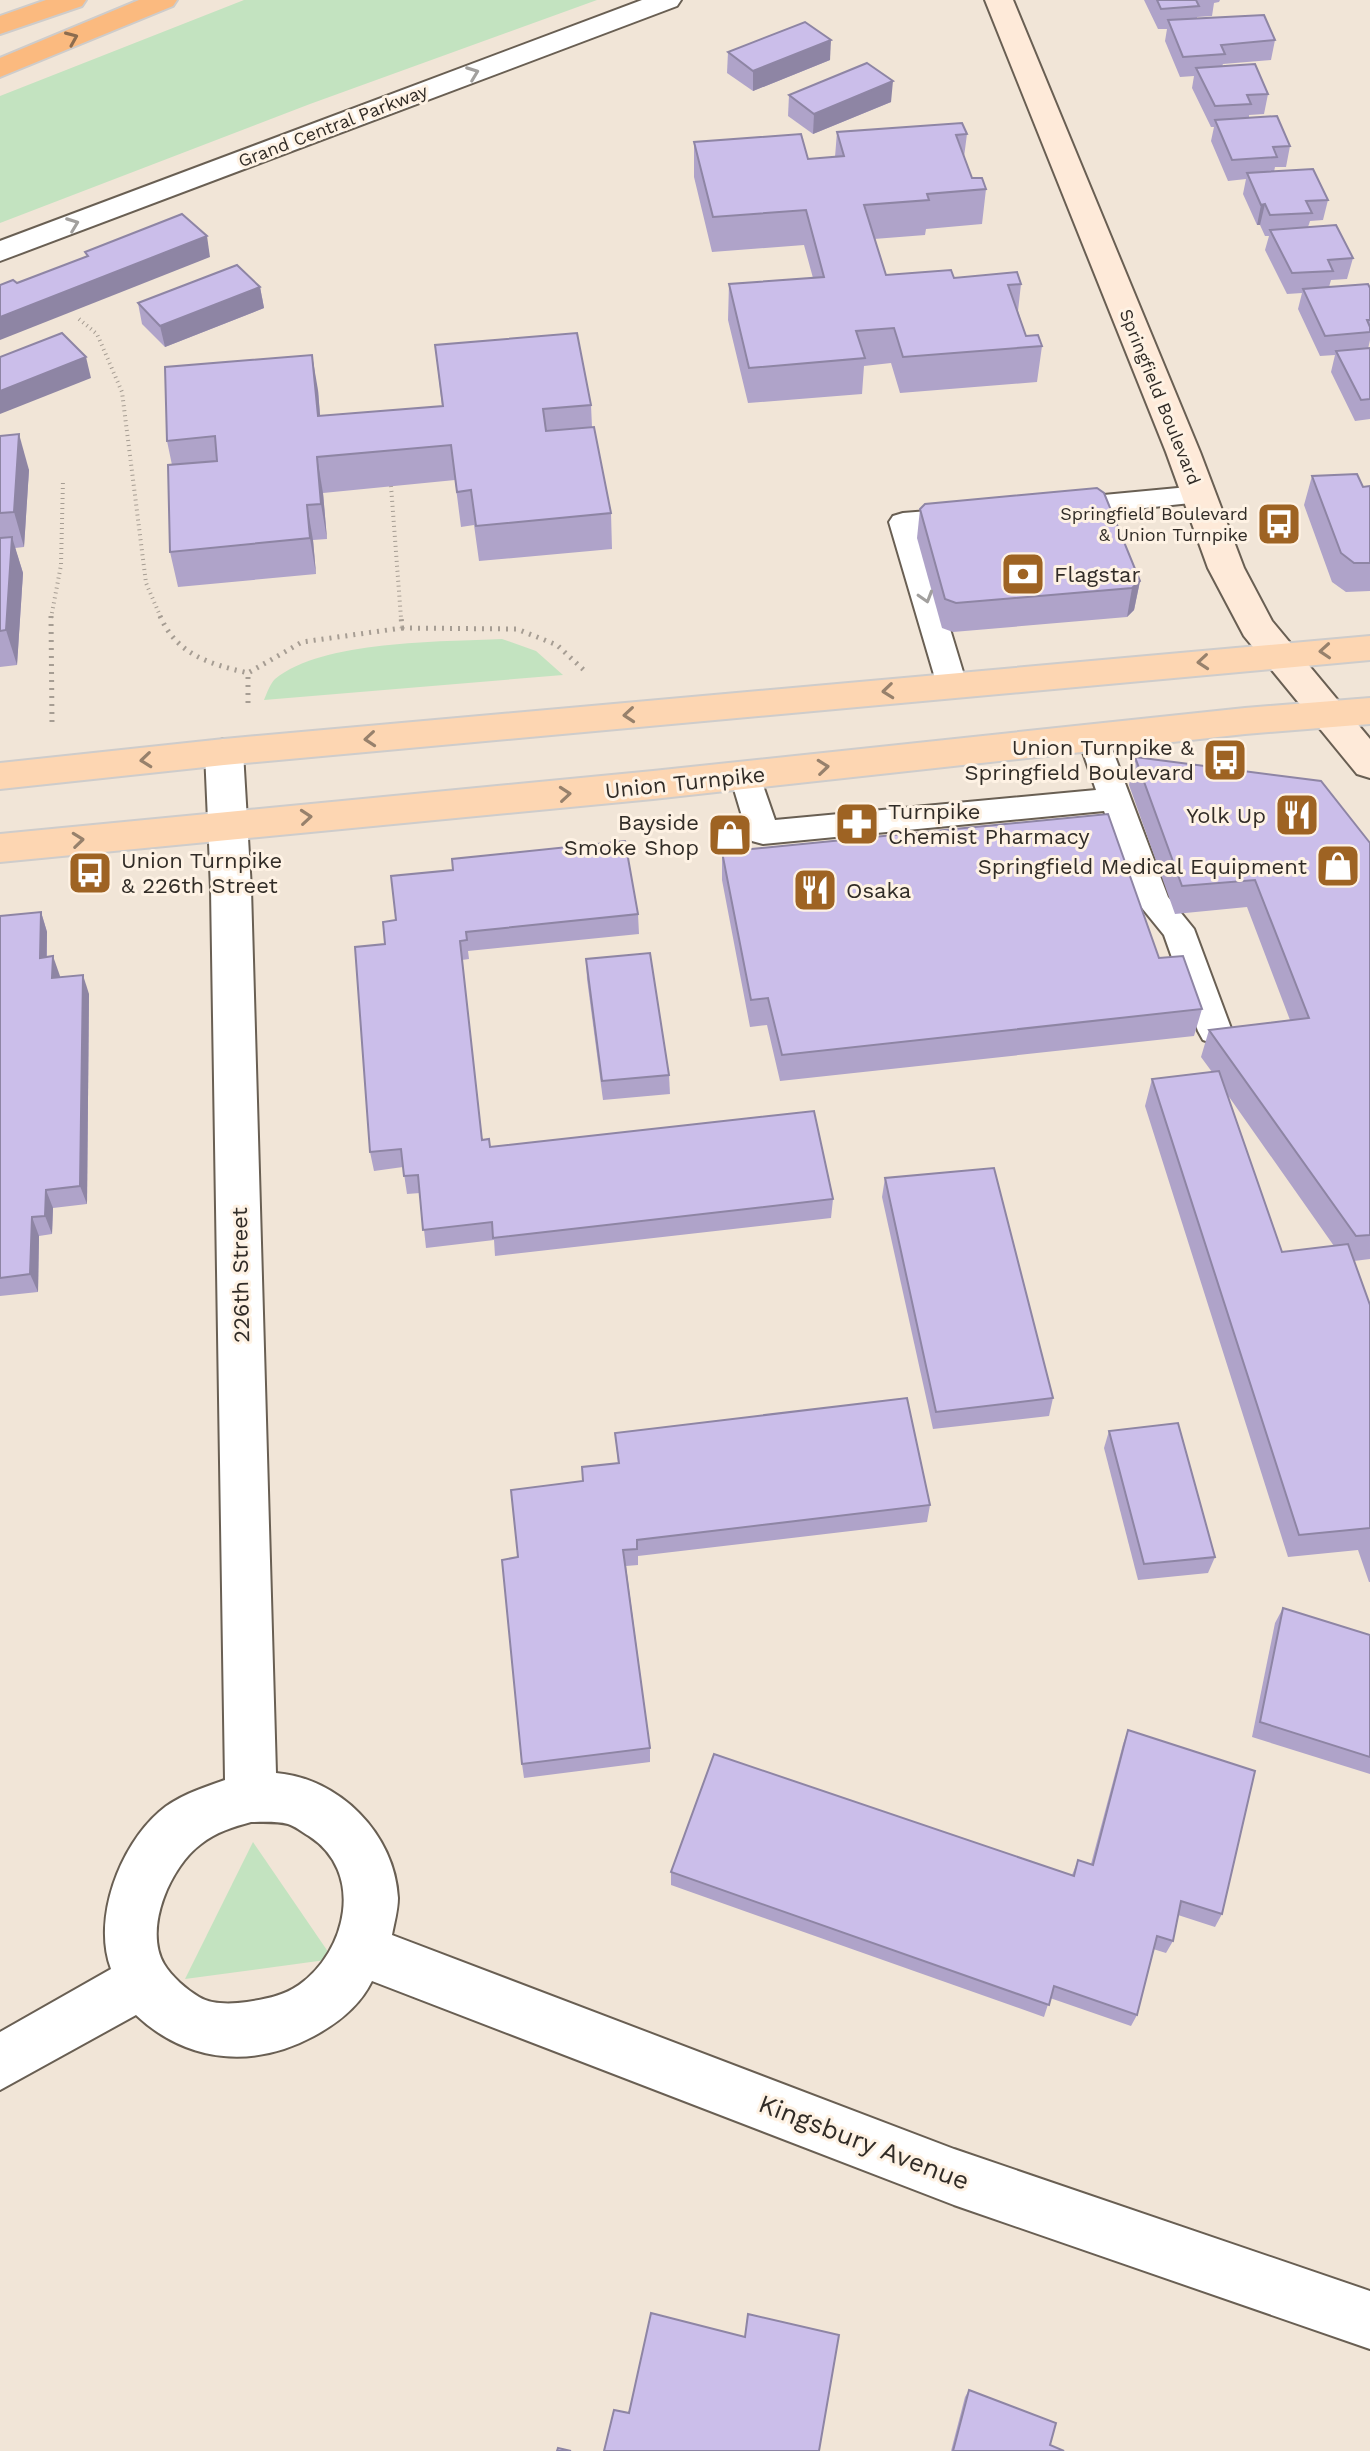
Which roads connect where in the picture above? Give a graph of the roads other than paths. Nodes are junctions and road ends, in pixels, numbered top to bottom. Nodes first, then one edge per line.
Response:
1 (72, 0) edge
2 (163, 0) edge
3 (667, 0) edge
4 (999, 0) edge
5 (0, 26) edge
6 (0, 68) edge
7 (0, 252) edge
8 (1199, 495) junction
9 (1028, 511) edge
10 (997, 514) edge
11 (1370, 648) edge
12 (1281, 655) junction
13 (952, 685) junction
14 (1370, 711) edge
15 (1327, 714) junction
16 (1093, 738) junction
17 (224, 752) junction
18 (1370, 765) edge
19 (0, 776) edge
20 (746, 776) junction
21 (1115, 799) junction
22 (228, 824) junction
23 (0, 848) edge
24 (1215, 1031) edge
25 (251, 1797) junction
26 (363, 1951) junction
27 (143, 1981) junction
28 (0, 2062) edge
29 (1370, 2320) edge

1 - 5 highway
6 -> 2 highway
7 -> 3 street, Grand Central Parkway
4 - 8 main road, Springfield Boulevard
8 - 9 lane
8 - 12 main road, Springfield Boulevard
10 -> 13 lane
11 -> 12 main road
12 -> 13 main road
12 - 15 main road, Springfield Boulevard
13 -> 17 main road
14 - 15 main road, Union Turnpike
15 - 16 main road, Union Turnpike
15 - 18 main road, Springfield Boulevard
20 -> 16 main road, Union Turnpike
16 - 21 lane
17 -> 19 main road
17 - 22 street, 226th Street
20 - 21 lane
22 -> 20 main road, Union Turnpike
21 - 24 lane
23 -> 22 main road, Union Turnpike
22 - 25 street, 226th Street
25 - 26 street
25 - 27 street
26 - 27 street
26 - 29 street, Kingsbury Avenue
27 - 28 street

